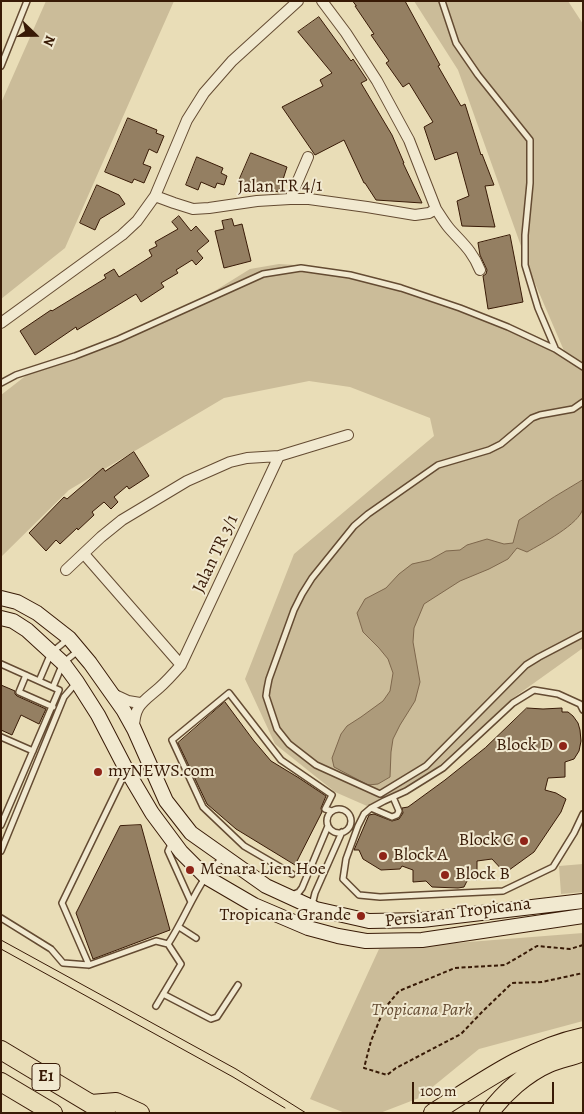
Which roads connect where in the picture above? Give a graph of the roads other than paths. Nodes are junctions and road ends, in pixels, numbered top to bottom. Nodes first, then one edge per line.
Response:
1 (27, 1) edge
2 (298, 1) edge
3 (322, 1) edge
4 (442, 1) edge
5 (1, 66) edge
6 (308, 157) dead end
7 (155, 196) junction
8 (290, 199) junction
9 (436, 208) junction
10 (480, 270) dead end
11 (1, 323) edge
12 (555, 349) junction
13 (583, 367) edge
14 (1, 383) edge
15 (583, 402) edge
16 (348, 435) dead end
17 (279, 456) junction
18 (84, 554) junction
19 (66, 570) dead end
20 (1, 598) edge
21 (1, 618) edge
22 (583, 634) edge
23 (69, 638) junction
24 (79, 650) junction
25 (51, 653) junction
26 (63, 663) junction
27 (1, 664) edge
28 (182, 665) junction
29 (26, 675) junction
30 (39, 680) junction
31 (77, 682) junction
32 (53, 687) junction
33 (111, 694) junction
34 (140, 703) junction
35 (53, 707) junction
36 (583, 710) edge
37 (134, 728) junction
38 (1, 737) edge
39 (33, 751) junction
40 (126, 769) junction
41 (392, 797) junction
42 (371, 808) junction
43 (332, 811) junction
44 (583, 814) edge
45 (350, 823) junction
46 (1, 825) edge
47 (328, 826) junction
48 (358, 826) junction
49 (342, 832) junction
50 (173, 842) junction
51 (1, 851) edge
52 (223, 856) junction
53 (292, 874) dead end
54 (206, 877) junction
55 (289, 897) junction
56 (583, 901) edge
57 (191, 902) junction
58 (316, 909) junction
59 (583, 916) edge
60 (1, 918) edge
61 (179, 927) junction
62 (196, 938) dead end
63 (168, 944) junction
64 (89, 965) junction
65 (238, 985) dead end
66 (163, 994) junction
67 (156, 1006) dead end
68 (583, 1037) edge
69 (1, 1050) edge
70 (583, 1052) edge
71 (1, 1082) edge
72 (98, 1108) edge
73 (53, 1113) edge
74 (140, 1113) edge
75 (434, 1113) edge
76 (489, 1113) edge

1 - 5 lane
2 - 7 street
3 - 9 street
4 - 12 lane
6 - 8 street
7 - 8 street, Jalan TR 4/1
7 - 11 street
8 - 9 street, Jalan TR 4/1
9 - 10 street
12 - 13 lane
12 - 14 lane
15 - 22 lane
16 - 17 street
17 - 18 street
17 - 28 street, Jalan TR 3/1
18 - 19 street
18 - 28 street
20 - 23 main road, Persiaran Tropicana
21 - 25 main road, Persiaran Tropicana
23 - 24 main road, Persiaran Tropicana
23 - 25 lane
24 - 26 lane
24 - 33 main road, Persiaran Tropicana
25 - 26 main road, Persiaran Tropicana
25 - 30 lane
26 - 31 main road, Persiaran Tropicana
26 - 32 lane
27 - 29 lane
28 - 34 street, Jalan TR 3/1
29 - 30 lane
29 - 35 lane
30 - 32 lane
31 - 40 main road, Persiaran Tropicana
31 - 51 lane
32 - 35 lane
33 - 34 street
33 - 37 main road, Persiaran Tropicana
34 - 37 street
35 - 39 lane
36 - 41 lane
37 - 52 main road, Persiaran Tropicana
38 - 39 lane
39 - 46 lane
40 - 50 main road, Persiaran Tropicana
40 - 64 lane
41 - 42 lane
41 - 42 lane
42 - 48 lane
43 - 45 lane
43 - 47 lane
43 - 53 lane
44 - 48 lane
45 - 48 lane
45 - 49 lane
47 - 49 lane
47 - 55 lane
49 - 58 lane
50 - 54 main road, Persiaran Tropicana
50 - 57 lane
52 - 54 lane
52 - 55 main road, Persiaran Tropicana
54 - 57 lane
54 - 59 main road, Persiaran Tropicana
55 - 58 main road, Persiaran Tropicana
56 - 58 main road, Persiaran Tropicana
57 - 61 lane
60 - 64 lane
61 - 62 lane
61 - 63 lane
63 - 64 lane
63 - 66 lane
65 - 66 lane
66 - 67 lane
68 - 75 highway
69 - 72 highway, E1
70 - 76 highway
71 - 73 highway, E1
72 - 74 highway

